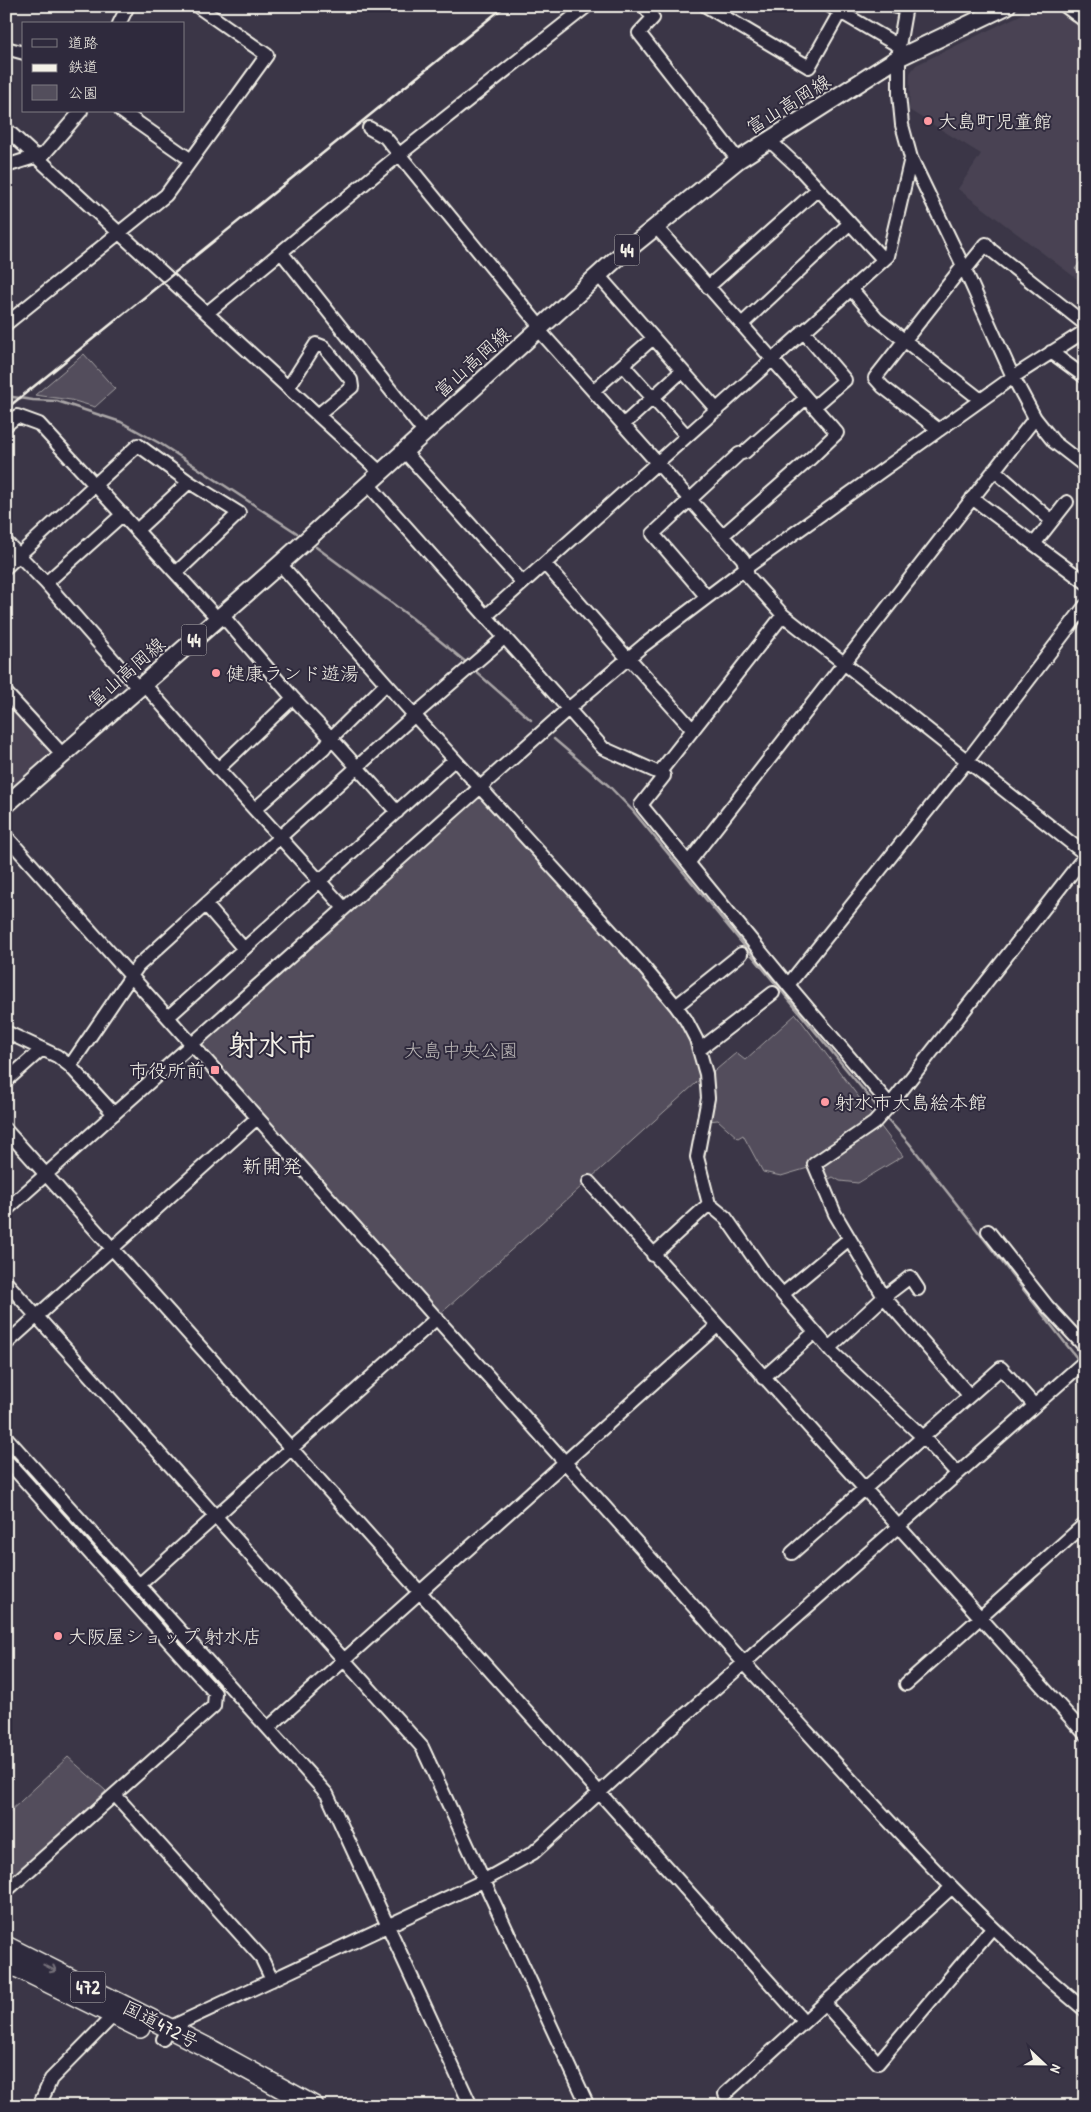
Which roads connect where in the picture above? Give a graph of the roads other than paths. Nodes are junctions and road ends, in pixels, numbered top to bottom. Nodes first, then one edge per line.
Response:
1 (128, 6) edge
2 (197, 6) edge
3 (644, 6) edge
4 (706, 6) edge
5 (1007, 6) edge
6 (1065, 6) edge
7 (900, 7) edge
8 (581, 8) edge
9 (835, 9) edge
10 (728, 12) edge
11 (1085, 21) edge
12 (120, 22) edge
13 (6, 48) edge
14 (22, 52) edge
15 (899, 52) junction
16 (80, 112) edge
17 (121, 112) edge
18 (6, 128) edge
19 (370, 128) dead end
20 (769, 140) junction
21 (399, 155) junction
22 (39, 157) junction
23 (911, 158) junction
24 (191, 160) junction
25 (738, 160) junction
26 (6, 166) edge
27 (818, 189) junction
28 (850, 223) junction
29 (656, 227) junction
30 (120, 232) junction
31 (281, 252) junction
32 (883, 259) junction
33 (964, 268) junction
34 (598, 275) junction
35 (708, 287) junction
36 (851, 289) junction
37 (207, 313) junction
38 (6, 324) edge
39 (742, 324) junction
40 (1085, 324) edge
41 (538, 329) junction
42 (803, 331) junction
43 (1085, 331) edge
44 (653, 338) junction
45 (905, 340) junction
46 (1051, 352) junction
47 (773, 359) junction
48 (623, 365) junction
49 (682, 371) junction
50 (1013, 377) junction
51 (1085, 377) edge
52 (288, 388) junction
53 (594, 390) junction
54 (653, 398) junction
55 (981, 400) junction
56 (811, 402) junction
57 (716, 410) junction
58 (318, 415) junction
59 (1035, 418) junction
60 (624, 424) junction
61 (6, 425) edge
62 (939, 430) junction
63 (424, 432) junction
64 (687, 436) junction
65 (404, 451) junction
66 (658, 463) junction
67 (1085, 466) edge
68 (994, 470) junction
69 (380, 472) junction
70 (189, 482) junction
71 (368, 483) junction
72 (97, 485) junction
73 (972, 498) junction
74 (690, 500) junction
75 (1067, 502) dead end
76 (123, 514) junction
77 (1052, 521) junction
78 (137, 530) junction
79 (722, 536) junction
80 (6, 542) edge
81 (1034, 544) junction
82 (19, 556) junction
83 (280, 564) junction
84 (545, 564) junction
85 (6, 567) edge
86 (746, 567) junction
87 (176, 573) junction
88 (46, 582) junction
89 (523, 582) junction
90 (1085, 582) edge
91 (707, 597) junction
92 (1085, 606) edge
93 (783, 615) junction
94 (486, 616) junction
95 (220, 617) junction
96 (505, 637) junction
97 (628, 658) junction
98 (843, 664) junction
99 (386, 684) junction
100 (141, 686) junction
101 (6, 693) edge
102 (293, 698) junction
103 (568, 709) junction
104 (415, 716) junction
105 (693, 730) junction
106 (331, 738) junction
107 (63, 755) junction
108 (454, 760) junction
109 (968, 761) junction
110 (218, 769) junction
111 (357, 769) junction
112 (664, 776) dead end
113 (480, 788) junction
114 (6, 806) edge
115 (255, 808) junction
116 (397, 812) junction
117 (6, 836) edge
118 (281, 837) junction
119 (1085, 855) edge
120 (689, 862) junction
121 (320, 881) junction
122 (206, 906) junction
123 (344, 908) junction
124 (244, 949) junction
125 (741, 954) dead end
126 (131, 976) junction
127 (788, 985) junction
128 (773, 993) dead end
129 (676, 1006) junction
130 (168, 1017) junction
131 (6, 1032) edge
132 (191, 1044) junction
133 (42, 1049) junction
134 (699, 1050) junction
135 (70, 1066) junction
136 (6, 1081) edge
137 (890, 1105) junction
138 (114, 1114) junction
139 (257, 1118) junction
140 (6, 1130) edge
141 (45, 1175) junction
142 (589, 1182) dead end
143 (709, 1204) junction
144 (6, 1210) edge
145 (988, 1231) dead end
146 (849, 1239) junction
147 (112, 1249) junction
148 (653, 1254) junction
149 (6, 1282) edge
150 (918, 1289) dead end
151 (783, 1294) junction
152 (884, 1298) junction
153 (37, 1316) junction
154 (437, 1318) junction
155 (717, 1326) junction
156 (815, 1332) junction
157 (6, 1344) edge
158 (1085, 1347) edge
159 (828, 1348) junction
160 (1085, 1361) edge
161 (763, 1378) junction
162 (969, 1395) junction
163 (1034, 1405) junction
164 (6, 1437) edge
165 (923, 1437) junction
166 (291, 1448) junction
167 (566, 1461) junction
168 (6, 1463) edge
169 (957, 1473) junction
170 (865, 1489) junction
171 (216, 1515) junction
172 (1085, 1524) edge
173 (899, 1526) junction
174 (792, 1553) dead end
175 (139, 1585) junction
176 (419, 1593) junction
177 (980, 1618) junction
178 (344, 1660) junction
179 (745, 1664) junction
180 (906, 1684) dead end
181 (268, 1728) junction
182 (1085, 1734) edge
183 (599, 1794) junction
184 (115, 1795) junction
185 (483, 1881) junction
186 (951, 1888) junction
187 (6, 1891) edge
188 (387, 1925) junction
189 (992, 1928) junction
190 (6, 1946) edge
191 (6, 1962) edge
192 (272, 1980) junction
193 (825, 2004) junction
194 (1085, 2010) edge
195 (114, 2015) junction
196 (804, 2021) junction
197 (166, 2034) junction
198 (725, 2094) dead end
199 (39, 2106) edge
200 (290, 2106) edge
201 (314, 2106) edge
202 (471, 2106) edge
203 (588, 2106) edge

1 - 12 street
2 - 24 street
3 - 25 street
4 - 10 street
5 - 15 main road, 富山高岡線 / 44
6 - 11 street
7 - 15 street
8 - 21 street
9 - 10 street
9 - 15 street
13 - 14 street
15 - 20 main road, 富山高岡線 / 44
15 - 23 street
16 - 22 street
17 - 24 street
18 - 22 street
19 - 21 street
20 - 25 main road, 富山高岡線 / 44
20 - 27 street
21 - 31 street
21 - 41 street
22 - 26 street
22 - 30 street
23 - 32 street
23 - 33 street
24 - 30 street
25 - 29 main road, 富山高岡線 / 44
27 - 28 street
27 - 35 street
28 - 32 street
28 - 39 street
29 - 34 main road, 富山高岡線 / 44
29 - 35 street
30 - 37 street
30 - 38 street
31 - 37 street
31 - 63 street
32 - 36 street
33 - 40 street
33 - 45 street
33 - 50 street
34 - 41 main road, 富山高岡線 / 44
34 - 44 street
35 - 39 street
36 - 42 street
36 - 45 street
37 - 52 street
39 - 47 street
41 - 53 street
41 - 63 main road, 富山高岡線 / 44
42 - 47 street
42 - 56 street
43 - 46 street
44 - 48 street
44 - 49 street
45 - 55 street
45 - 62 street
46 - 50 street
46 - 51 street
47 - 56 street
47 - 57 street
48 - 53 street
48 - 54 street
49 - 54 street
49 - 57 street
50 - 55 street
50 - 59 street
52 - 58 street
52 - 58 street
53 - 60 street
54 - 60 street
54 - 64 street
55 - 62 street
56 - 74 street
56 - 79 street
57 - 64 street
58 - 69 street
59 - 67 street
59 - 68 street
60 - 66 street
61 - 72 street
62 - 86 street
63 - 65 main road, 富山高岡線 / 44
64 - 66 street
65 - 69 main road, 富山高岡線 / 44
65 - 89 street
66 - 74 street
66 - 84 street
68 - 73 street
68 - 77 street
69 - 71 main road, 富山高岡線 / 44
70 - 72 street
70 - 78 street
70 - 87 street
71 - 83 main road, 富山高岡線 / 44
71 - 94 street
72 - 76 street
72 - 82 street
73 - 81 street
73 - 98 street
74 - 79 street
74 - 91 street
75 - 77 street
76 - 78 street
76 - 88 street
77 - 81 street
78 - 87 street
79 - 86 street
80 - 82 street
81 - 90 street
82 - 85 street
82 - 88 street
83 - 95 main road, 富山高岡線 / 44
83 - 99 street
84 - 89 street
84 - 97 street
86 - 91 street
86 - 93 street
87 - 95 street
88 - 100 street
89 - 94 street
91 - 97 street
92 - 109 street
93 - 98 street
93 - 105 street
94 - 96 street
95 - 100 main road, 富山高岡線 / 44
95 - 102 street
96 - 103 street
96 - 104 street
97 - 103 street
97 - 105 street
98 - 109 street
98 - 120 street
99 - 104 street
99 - 106 street
100 - 107 main road, 富山高岡線 / 44
100 - 110 street
101 - 107 street
102 - 106 street
102 - 110 street
103 - 105 street
103 - 113 street
104 - 108 street
104 - 111 street
106 - 111 street
106 - 115 street
107 - 114 main road, 富山高岡線 / 44
108 - 113 street
108 - 116 street
109 - 119 street
109 - 127 street
110 - 115 street
111 - 116 street
111 - 118 street
112 - 120 street
113 - 123 street
113 - 129 street
115 - 118 street
116 - 121 street
117 - 126 street
118 - 121 street
118 - 122 street
119 - 137 street
120 - 127 street
121 - 123 street
121 - 124 street
122 - 124 street
122 - 126 street
123 - 132 street
124 - 130 street
125 - 129 street
126 - 130 street
126 - 135 street
127 - 137 street
128 - 134 street
129 - 134 street
130 - 132 street
131 - 133 street
132 - 138 street
132 - 139 street
133 - 135 street
133 - 136 street
134 - 143 street
135 - 138 street
137 - 146 street
138 - 141 street
139 - 147 street
139 - 154 street
140 - 141 street
141 - 144 street
141 - 147 street
142 - 148 street
143 - 148 street
143 - 151 street
145 - 158 street
146 - 151 street
146 - 152 street
147 - 153 street
147 - 166 street
148 - 155 street
149 - 153 street
150 - 152 street
151 - 156 street
152 - 159 street
152 - 162 street
153 - 157 street
153 - 171 street
154 - 166 street
154 - 167 street
155 - 161 street
155 - 167 street
156 - 159 street
156 - 161 street
159 - 165 street
160 - 163 street
161 - 170 street
162 - 163 street
162 - 165 street
163 - 169 street
164 - 175 street
165 - 169 street
165 - 170 street
166 - 171 street
166 - 176 street
167 - 176 street
167 - 179 street
168 - 184 street
169 - 173 street
170 - 173 street
170 - 174 street
171 - 175 street
171 - 178 street
172 - 177 street
173 - 177 street
173 - 179 street
175 - 181 street
176 - 178 street
176 - 183 street
177 - 180 street
177 - 182 street
178 - 181 street
178 - 185 street
179 - 183 street
179 - 186 street
181 - 188 street
183 - 185 street
183 - 196 street
184 - 187 street
184 - 192 street
185 - 188 street
185 - 203 street
186 - 189 street
186 - 193 street
188 - 192 street
188 - 202 street
189 - 193 street
189 - 194 street
190 -> 197 highway, 国道472号 / 472
191 - 195 highway, 国道472号 / 472
192 - 197 street
193 - 196 street
195 - 197 highway, 国道472号 / 472
195 - 199 street
196 - 198 street
197 - 200 highway, 国道472号 / 472
197 - 201 highway, 国道472号 / 472

